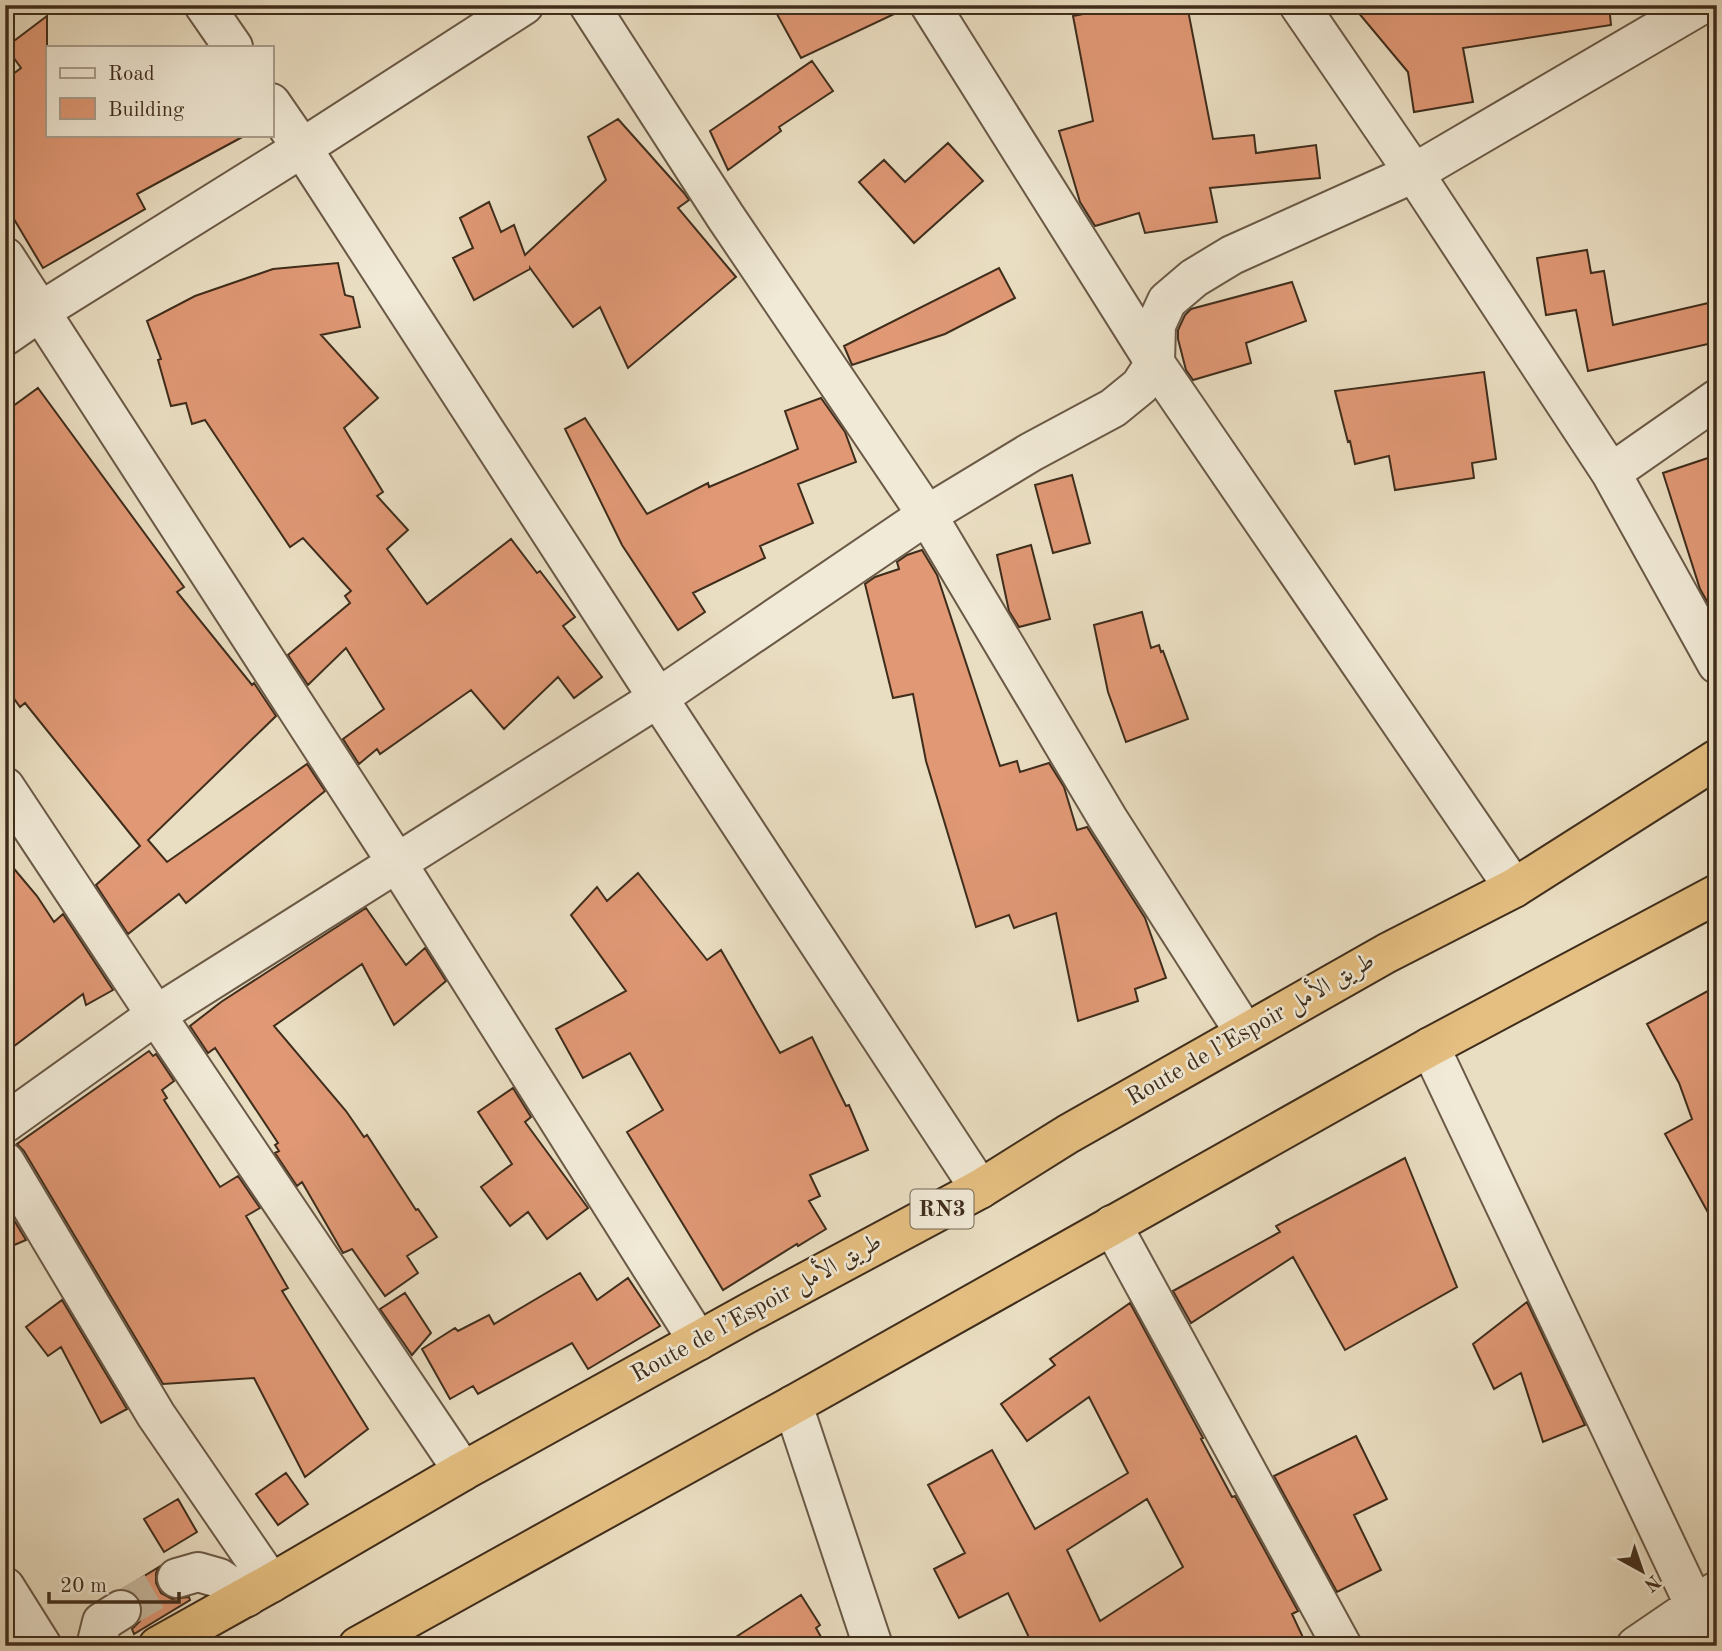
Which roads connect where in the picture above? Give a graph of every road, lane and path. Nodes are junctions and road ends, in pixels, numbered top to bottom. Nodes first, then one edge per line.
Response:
1 (204, 5) edge
2 (524, 5) edge
3 (589, 5) edge
4 (930, 5) edge
5 (1299, 5) edge
6 (1691, 8) edge
7 (232, 46) edge
8 (273, 106) edge
9 (302, 148) junction
10 (1414, 173) junction
11 (5, 257) edge
12 (41, 311) junction
13 (5, 336) edge
14 (1155, 363) junction
15 (1717, 399) edge
16 (1611, 473) junction
17 (927, 514) junction
18 (1717, 664) edge
19 (658, 698) junction
20 (1717, 759) edge
21 (5, 787) edge
22 (397, 863) junction
23 (1514, 888) junction
24 (1717, 894) edge
25 (156, 1015) junction
26 (1245, 1033) junction
27 (1430, 1047) junction
28 (5, 1123) edge
29 (5, 1162) edge
30 (980, 1189) junction
31 (1112, 1225) junction
32 (698, 1341) junction
33 (793, 1405) junction
34 (463, 1471) junction
35 (177, 1578) tunnel mouth
36 (5, 1587) edge
37 (259, 1590) junction
38 (1706, 1598) edge
39 (121, 1610) tunnel mouth
40 (42, 1646) edge
41 (96, 1646) edge
42 (158, 1646) edge
43 (358, 1646) edge
44 (873, 1646) edge
45 (1342, 1646) edge
46 (1636, 1646) edge
47 (1707, 1646) edge

1 - 7 street
2 - 9 street
3 - 17 street
4 - 14 street
5 - 10 street
6 - 10 street
8 - 9 street
9 - 12 street
9 - 19 street
10 - 14 street
10 - 16 street
11 - 12 street
12 - 13 street
12 - 22 street
14 - 17 street
14 - 23 street
15 - 16 street
16 - 18 street
17 - 19 street
17 - 26 street
19 - 22 street
19 - 30 street
20 - 23 highway, Route de l’Espoir طريق الأمل / RN3
21 - 25 street
22 - 25 street
22 - 32 street
23 - 26 highway, Route de l’Espoir طريق الأمل / RN3
24 - 27 highway
25 - 28 street
25 - 34 street
26 - 30 highway, Route de l’Espoir طريق الأمل / RN3
27 - 31 highway
27 - 38 street
29 - 37 street
30 - 32 highway, Route de l’Espoir طريق الأمل / RN3
31 - 33 highway
31 - 45 street
32 - 34 highway, Route de l’Espoir طريق الأمل / RN3
33 - 43 highway
33 - 44 street
34 - 37 highway, Route de l’Espoir طريق الأمل / RN3
35 - 37 street
36 - 40 street
37 - 42 highway, Route de l’Espoir طريق الأمل / RN3
38 - 46 street
38 - 47 street
39 - 41 street

